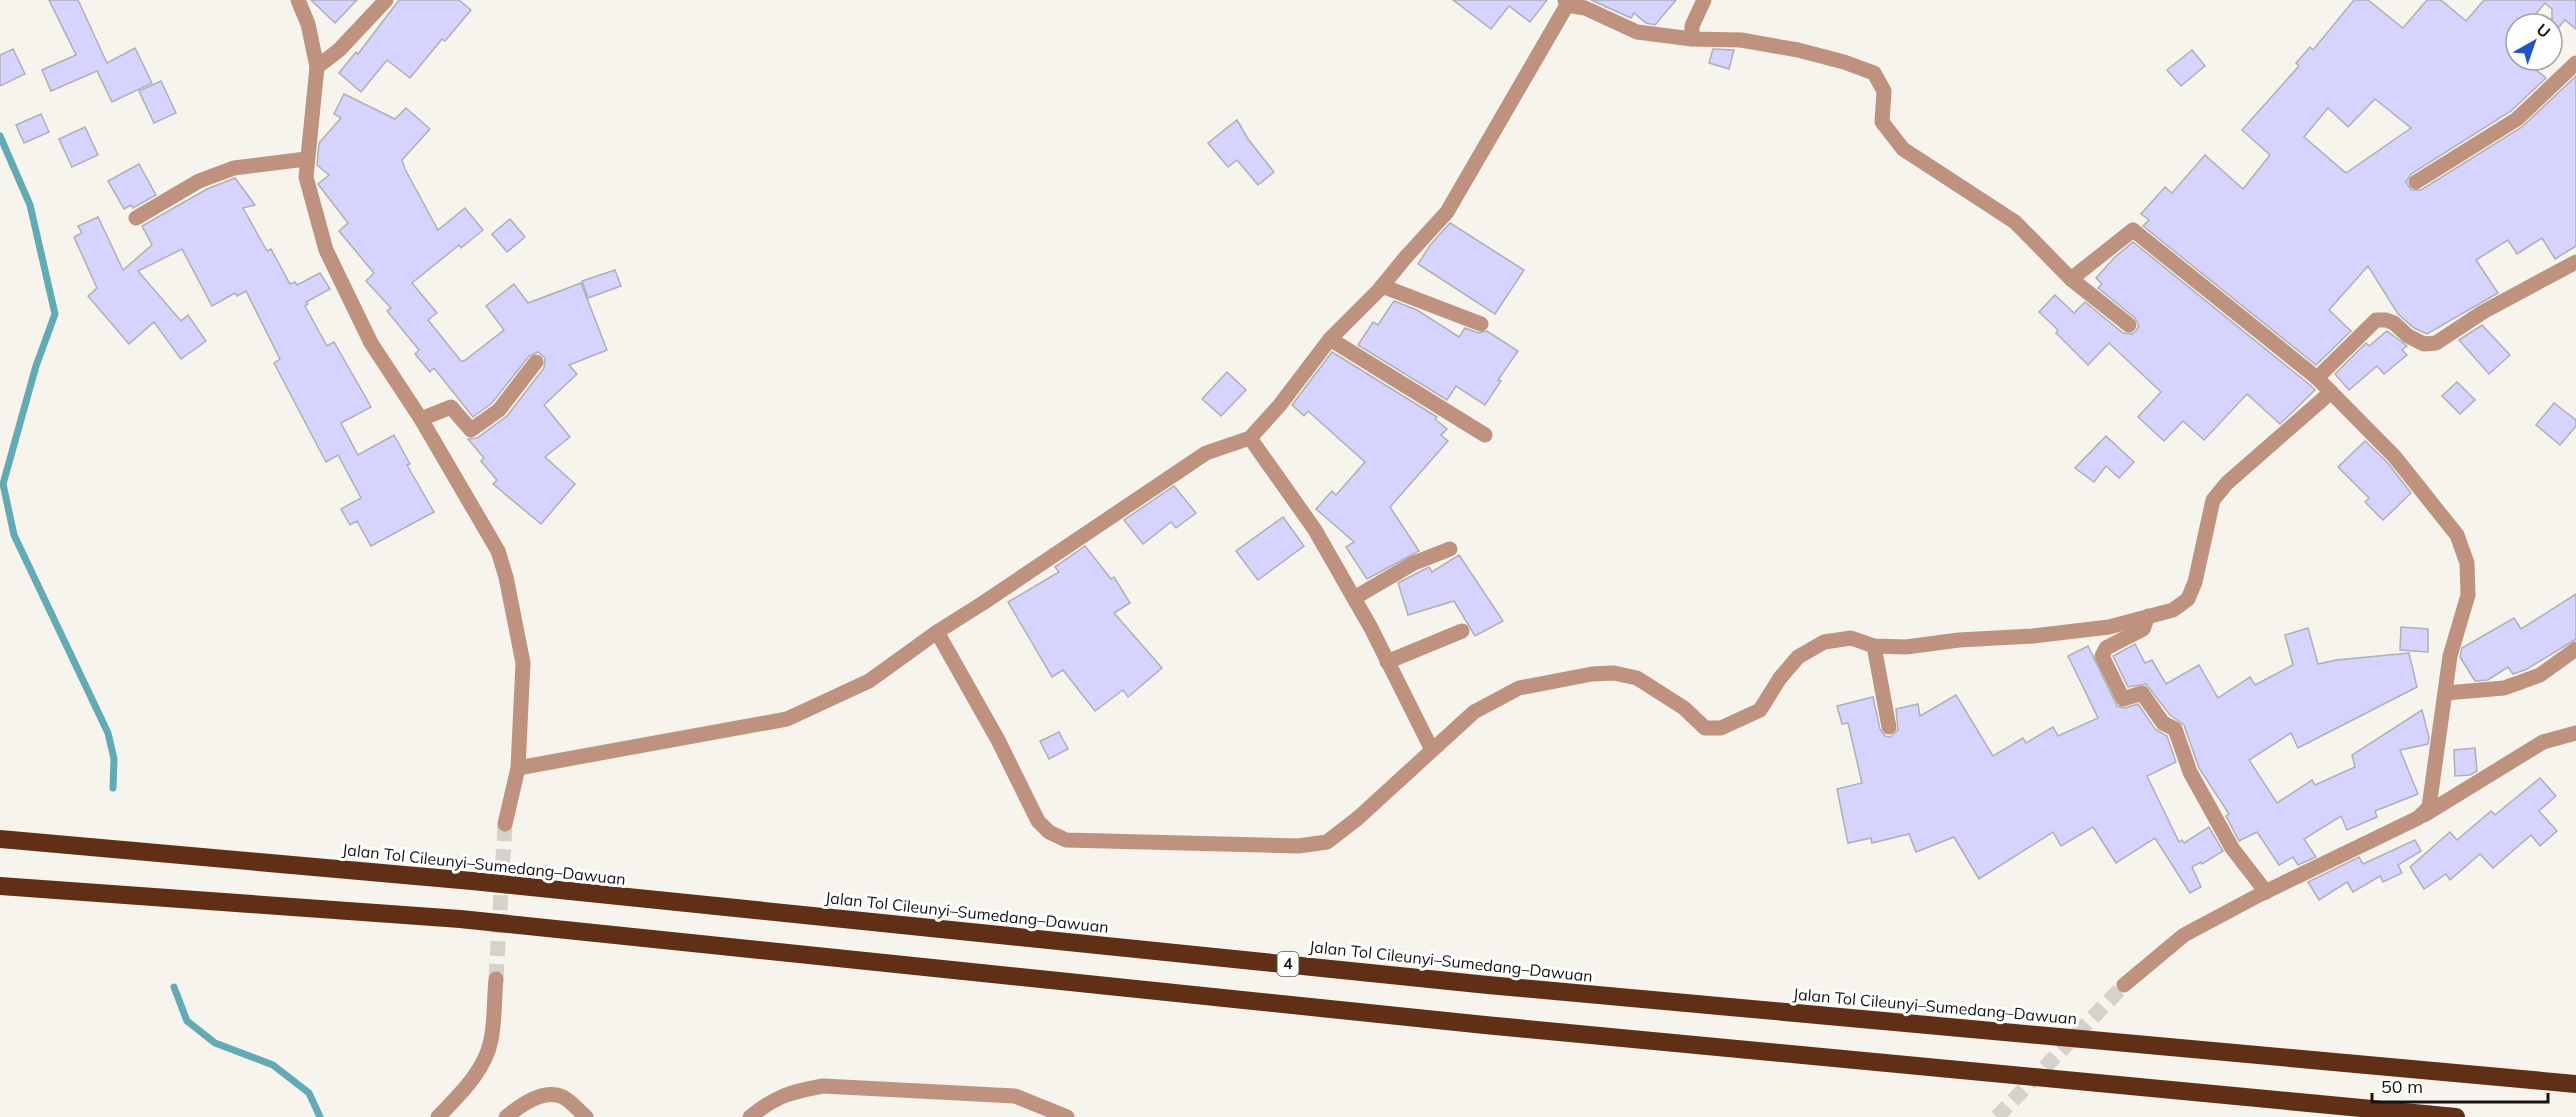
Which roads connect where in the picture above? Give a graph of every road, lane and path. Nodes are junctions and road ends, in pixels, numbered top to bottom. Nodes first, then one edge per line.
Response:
1 (298, 0) edge
2 (386, 0) edge
3 (1704, 0) edge
4 (1566, 2) edge
5 (1692, 39) junction
6 (2576, 63) edge
7 (317, 67) junction
8 (306, 159) junction
9 (2416, 182) dead end
10 (136, 218) dead end
11 (2576, 262) edge
12 (2071, 279) junction
13 (1382, 286) junction
14 (1482, 324) dead end
15 (2129, 325) dead end
16 (1330, 339) junction
17 (536, 362) dead end
18 (2317, 378) junction
19 (2331, 392) junction
20 (421, 419) junction
21 (1485, 435) dead end
22 (1250, 438) junction
23 (1450, 549) dead end
24 (1354, 598) junction
25 (2148, 616) junction
26 (1462, 631) dead end
27 (937, 632) junction
28 (1874, 646) junction
29 (2576, 649) edge
30 (1387, 662) junction
31 (2446, 693) junction
32 (1889, 727) dead end
33 (2576, 733) edge
34 (1432, 750) junction
35 (518, 768) junction
36 (2418, 818) junction
37 (505, 824) tunnel mouth
38 (0, 838) edge
39 (0, 886) edge
40 (2266, 892) junction
41 (496, 979) tunnel mouth
42 (2124, 985) tunnel mouth
43 (2576, 1084) edge
44 (438, 1117) edge
45 (506, 1117) edge
46 (586, 1117) edge
47 (750, 1117) edge
48 (1067, 1117) edge
49 (2456, 1117) edge

1 - 7 street
2 - 7 street
3 - 5 street
4 - 5 street
4 - 13 street
5 - 12 street
6 - 9 street
7 - 8 street
8 - 10 street
8 - 20 street
11 - 18 street
12 - 15 street
12 - 18 street
13 - 14 street
13 - 16 street
16 - 21 street
16 - 22 street
17 - 20 street
18 - 19 street
19 - 25 street
19 - 31 street
20 - 35 street
22 - 24 street
22 - 27 street
23 - 24 street
24 - 30 street
25 - 28 street
25 - 40 street
26 - 30 street
27 - 34 street
27 - 35 street
28 - 32 street
28 - 34 street
29 - 31 street
30 - 34 street
31 - 36 street
33 - 36 street
35 - 37 street
36 - 40 street
38 - 43 highway, Jalan Tol Cileunyi–Sumedang–Dawuan / 4
39 - 49 highway
40 - 42 street
41 - 44 street
45 - 46 street
47 - 48 street

